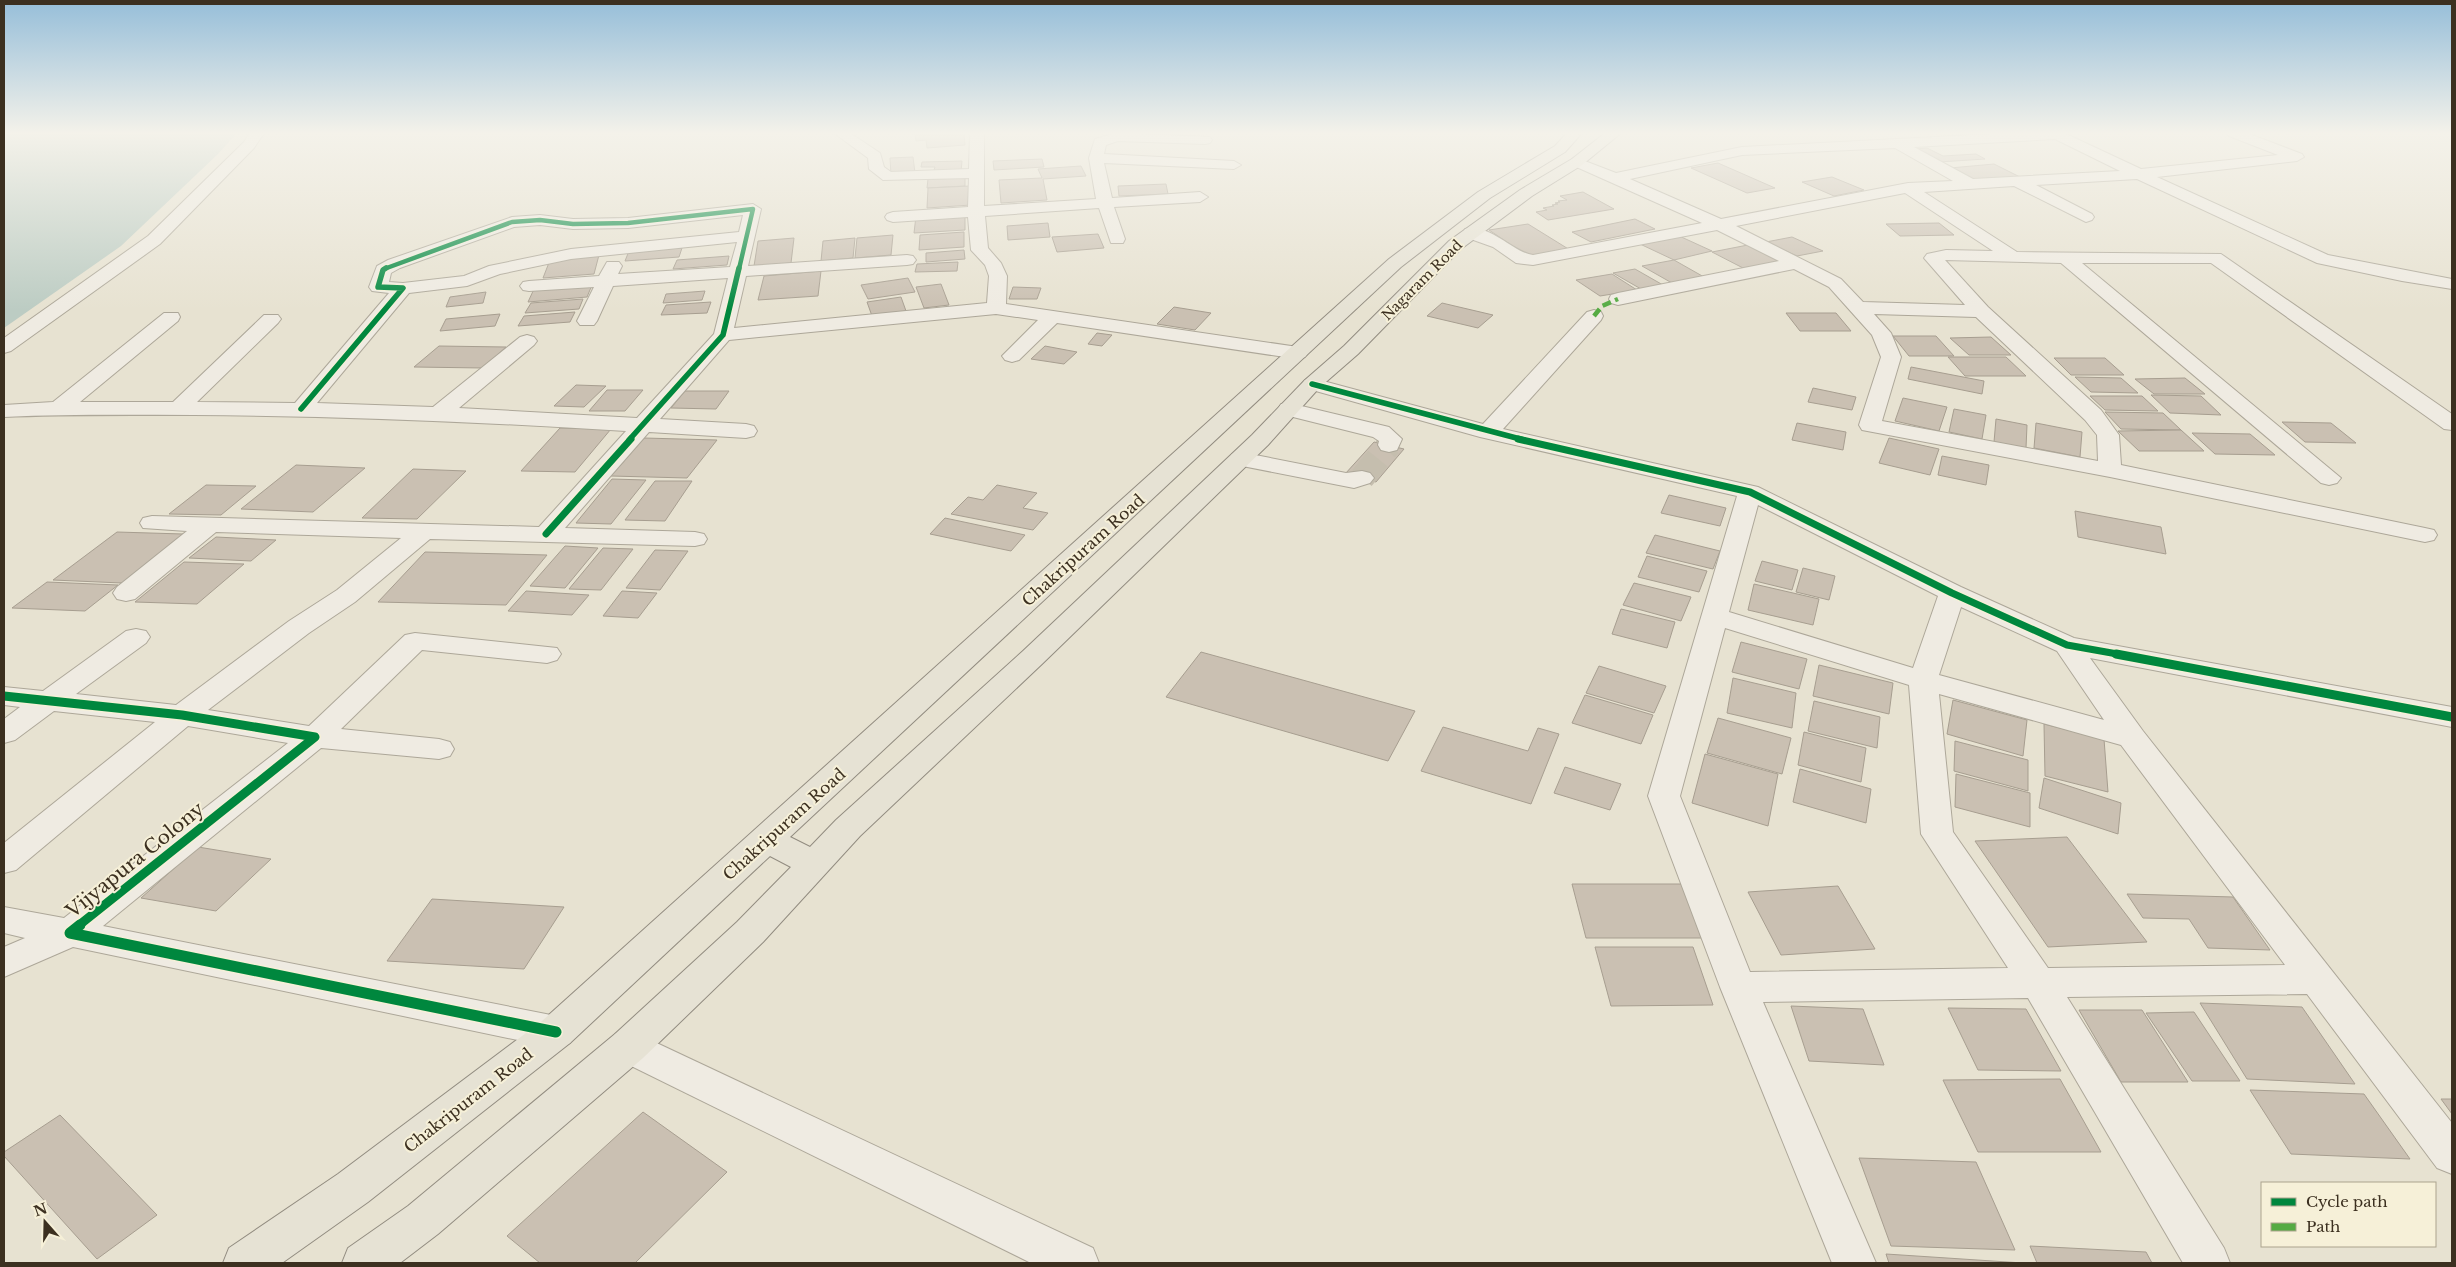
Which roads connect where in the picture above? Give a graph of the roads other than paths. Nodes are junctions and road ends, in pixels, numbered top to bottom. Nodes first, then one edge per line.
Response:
1 (202, 192) edge
2 (976, 192) edge
3 (1102, 192) edge
4 (1490, 192) edge
5 (1527, 192) edge
6 (1646, 192) edge
7 (1885, 192) edge
8 (1914, 192) edge
9 (2038, 192) edge
10 (2178, 192) edge
11 (1200, 197) dead end
12 (1104, 202) junction
13 (976, 211) junction
14 (893, 216) dead end
15 (2086, 218) dead end
16 (1717, 223) junction
17 (1471, 233) junction
18 (746, 236) junction
19 (1117, 239) dead end
20 (2186, 239) dead end
21 (618, 257) dead end
22 (2013, 257) junction
23 (2065, 258) junction
24 (2215, 258) junction
25 (907, 260) dead end
26 (1798, 263) junction
27 (737, 271) junction
28 (606, 280) junction
29 (2452, 284) edge
30 (529, 286) dead end
31 (403, 288) junction
32 (1618, 299) dead end
33 (996, 308) junction
34 (1860, 308) junction
35 (1981, 311) junction
36 (171, 316) dead end
37 (1052, 316) junction
38 (1594, 316) dead end
39 (271, 319) dead end
40 (587, 321) dead end
41 (723, 335) junction
42 (527, 341) dead end
43 (4, 347) edge
44 (1298, 353) junction
45 (1012, 356) dead end
46 (1312, 384) junction
47 (58, 408) junction
48 (179, 408) junction
49 (301, 408) junction
50 (1289, 409) junction
51 (4, 411) edge
52 (439, 413) junction
53 (2452, 424) edge
54 (643, 425) junction
55 (746, 431) dead end
56 (1488, 432) junction
57 (1389, 445) dead end
58 (1240, 459) junction
59 (2110, 470) junction
60 (1362, 478) dead end
61 (2328, 478) dead end
62 (1750, 492) junction
63 (152, 522) dead end
64 (210, 525) junction
65 (425, 530) junction
66 (546, 534) junction
67 (2425, 535) dead end
68 (695, 539) dead end
69 (126, 593) dead end
70 (1952, 593) junction
71 (1716, 617) junction
72 (136, 636) dead end
73 (2068, 645) junction
74 (547, 654) dead end
75 (1923, 680) junction
76 (4, 696) edge
77 (48, 700) junction
78 (182, 715) junction
79 (2452, 717) edge
80 (4, 733) edge
81 (315, 736) junction
82 (2132, 738) junction
83 (439, 750) dead end
84 (766, 840) junction
85 (4, 862) edge
86 (813, 864) junction
87 (4, 920) edge
88 (70, 933) junction
89 (4, 963) edge
90 (2317, 979) junction
91 (2038, 983) junction
92 (1738, 987) junction
93 (556, 1032) junction
94 (629, 1046) junction
95 (2452, 1155) edge
96 (246, 1263) edge
97 (364, 1263) edge
98 (1077, 1263) edge
99 (1854, 1263) edge
100 (2208, 1263) edge

1 - 43 street
2 - 13 street
3 - 12 street
4 - 44 main road, Nagaram Road
5 - 17 main road, Nagaram Road
6 - 16 street
7 - 16 street
8 - 22 street
9 - 15 street
10 - 29 street
11 - 12 street
12 - 13 street
12 - 19 street
13 - 14 street
13 - 33 street
16 - 17 street
16 - 26 street
17 - 46 main road, Nagaram Road
18 - 27 street
18 - 31 street
18 - 31 street
20 - 24 street
21 - 28 street
22 - 23 street
22 - 35 street
23 - 24 street
23 - 61 street
24 - 53 street
25 - 27 street
26 - 32 street
26 - 34 street
27 - 28 street
27 - 41 street
28 - 30 street
28 - 40 street
31 - 49 street
33 - 37 street
33 - 41 street
34 - 35 street
34 - 59 street
35 - 59 street
36 - 47 street
37 - 44 street
37 - 45 street
38 - 56 street
39 - 48 street
41 - 54 street
42 - 52 street
44 - 84 main road, Chakripuram Road
46 - 50 main road
46 - 56 street
47 - 48 street
47 - 51 street
48 - 49 street
49 - 52 street
50 - 57 street
50 - 58 main road
52 - 54 street
54 - 55 street
54 - 66 street
56 - 62 street
58 - 60 street
58 - 86 main road
59 - 67 street
62 - 70 street
62 - 71 street
63 - 64 street
64 - 65 street
64 - 69 street
65 - 66 street
65 - 78 street
66 - 68 street
70 - 73 street
70 - 75 street
71 - 75 street
71 - 92 street
72 - 77 street
73 - 79 street
73 - 82 street
74 - 81 street, Vijyapura Colony
75 - 82 street
75 - 91 street
76 - 77 street
77 - 78 street
77 - 80 street
78 - 81 street
78 - 85 street
81 - 83 street
81 - 88 street, Vijyapura Colony
82 - 90 street
84 - 86 main road
84 - 93 main road, Chakripuram Road
86 - 94 main road
87 - 88 street
88 - 89 street
88 - 93 street, Vijyapura Colony
90 - 91 street
90 - 95 street
91 - 92 street
91 - 100 street
92 - 99 street
93 - 96 main road, Chakripuram Road
94 - 97 main road
94 - 98 street

